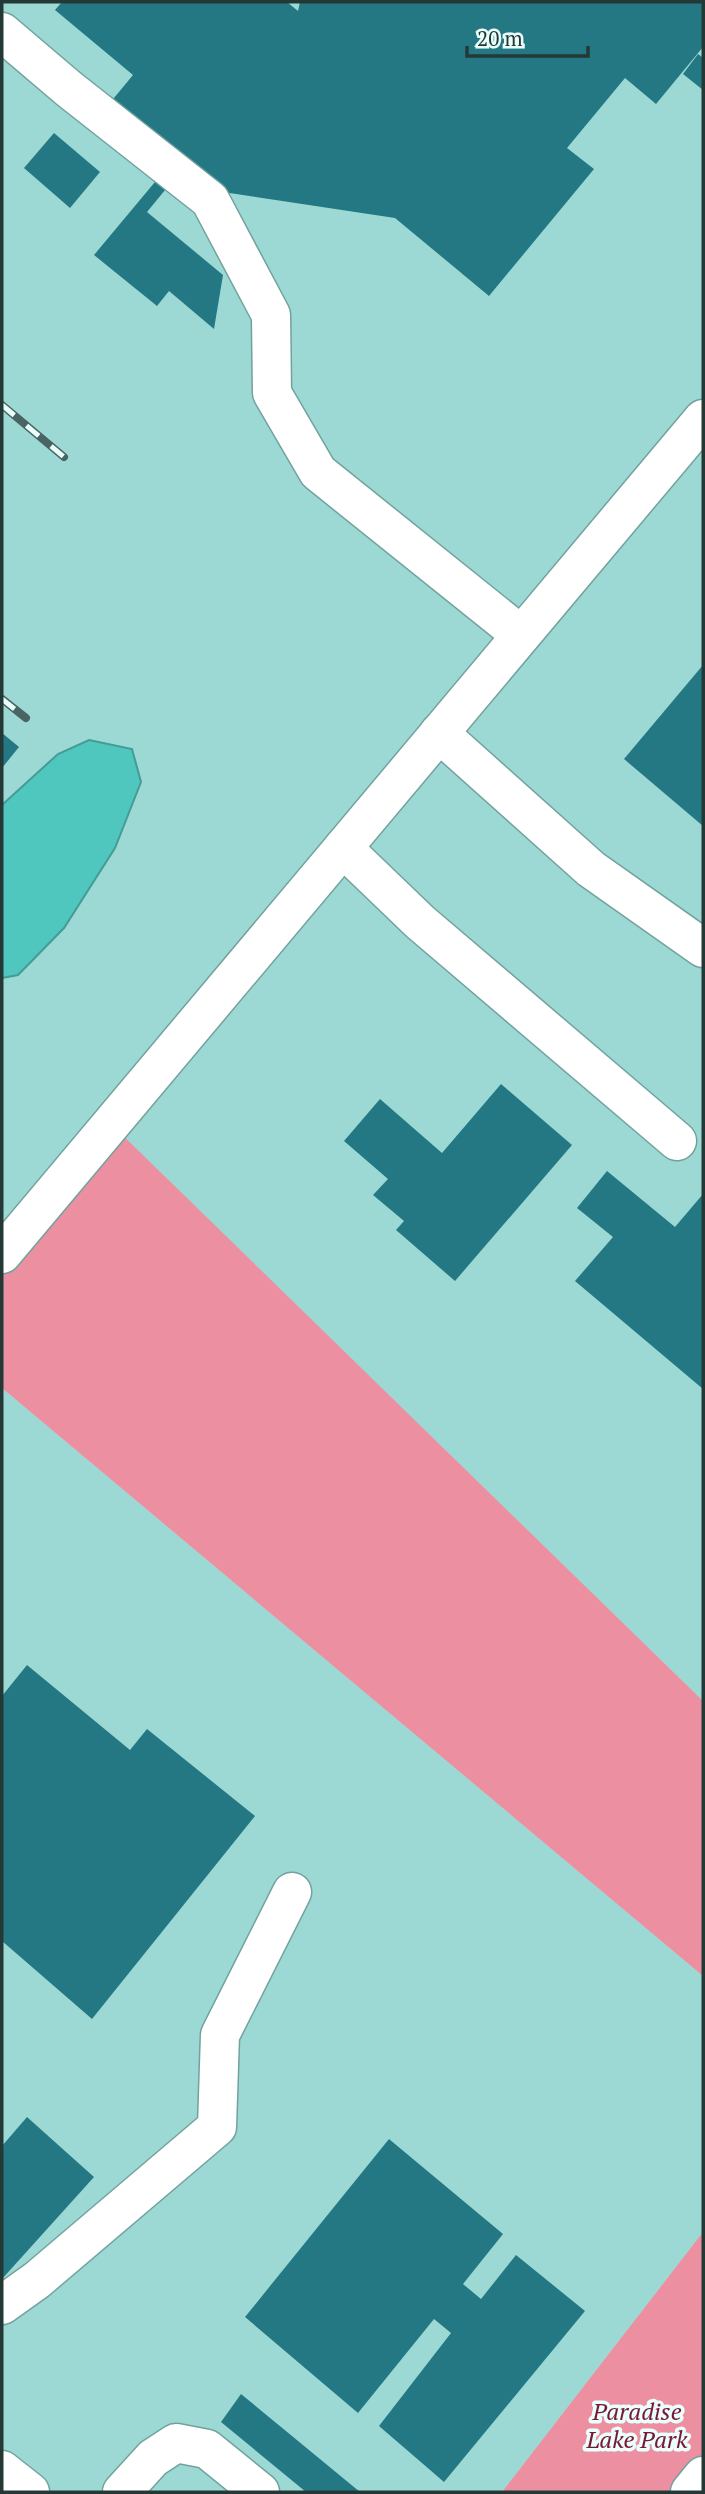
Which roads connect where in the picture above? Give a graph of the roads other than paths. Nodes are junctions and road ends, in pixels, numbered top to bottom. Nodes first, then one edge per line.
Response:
1 (2, 32) edge
2 (703, 419) edge
3 (522, 635) junction
4 (439, 733) junction
5 (343, 848) junction
6 (703, 948) edge
7 (677, 1141) dead end
8 (2, 1254) edge
9 (292, 1892) dead end
10 (2, 2305) edge
11 (2, 2470) edge
12 (703, 2476) edge
13 (30, 2492) edge
14 (122, 2492) edge
15 (260, 2492) edge
16 (690, 2492) edge

1 - 3 street
2 - 3 street
3 - 4 street
4 - 5 street
4 - 6 street
5 - 7 street
5 - 8 street
9 - 10 street
11 - 13 street
12 - 16 street
14 - 15 street

